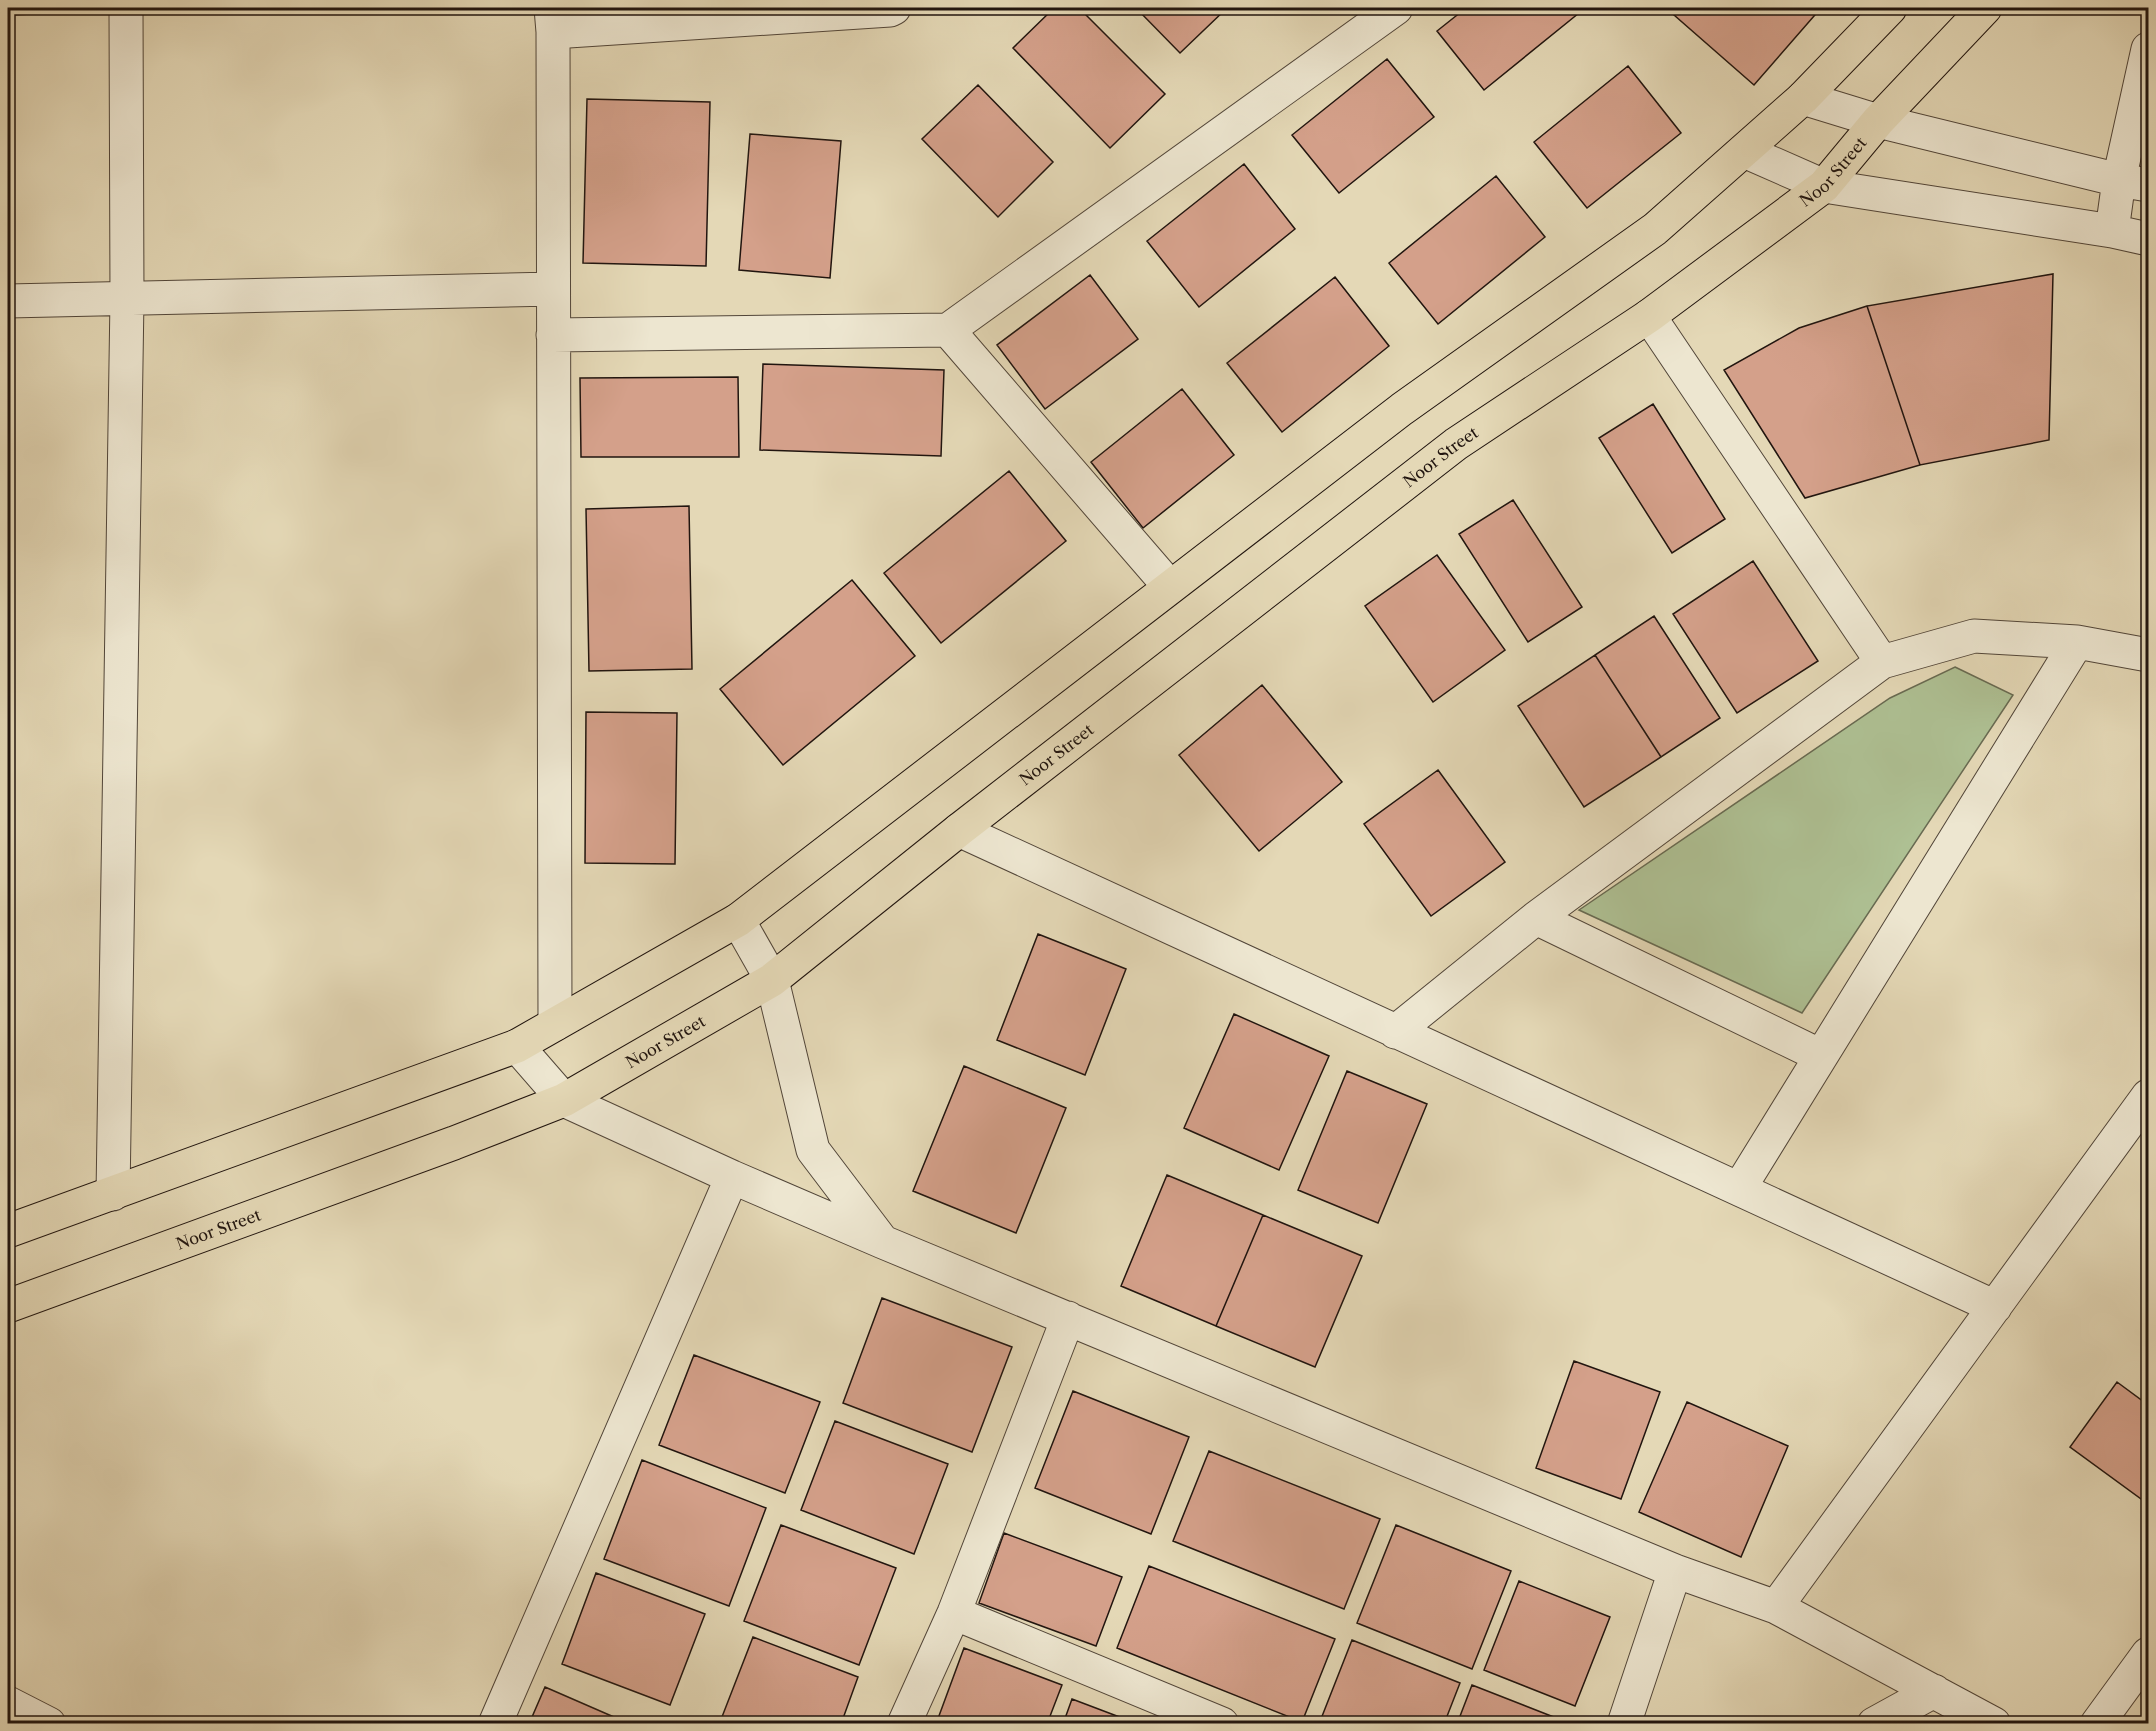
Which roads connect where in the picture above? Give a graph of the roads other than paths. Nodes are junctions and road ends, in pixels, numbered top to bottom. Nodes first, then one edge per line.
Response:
1 (126, 8) edge
2 (894, 8) edge
3 (1396, 8) edge
4 (1890, 8) edge
5 (1985, 8) edge
6 (552, 20) edge
7 (2148, 49) edge
8 (1803, 98) junction
9 (1878, 121) junction
10 (1744, 151) junction
11 (2134, 182) edge
12 (1824, 186) junction
13 (2112, 231) junction
14 (2148, 239) edge
15 (553, 289) junction
16 (127, 299) junction
17 (8, 301) edge
18 (1649, 316) junction
19 (948, 330) junction
20 (553, 335) junction
21 (1170, 587) junction
22 (2077, 642) junction
23 (2148, 655) edge
24 (1882, 662) junction
25 (959, 830) junction
26 (1536, 918) junction
27 (738, 920) junction
28 (772, 980) junction
29 (555, 1024) junction
30 (1395, 1032) junction
31 (517, 1046) junction
32 (1821, 1056) junction
33 (2148, 1096) edge
34 (564, 1100) junction
35 (732, 1177) junction
36 (1739, 1189) junction
37 (113, 1194) junction
38 (8, 1231) edge
39 (883, 1242) junction
40 (8, 1306) edge
41 (1995, 1306) junction
42 (1068, 1318) junction
43 (1675, 1571) junction
44 (1776, 1607) junction
45 (954, 1613) junction
46 (2148, 1654) edge
47 (1934, 1691) junction
48 (8, 1703) edge
49 (1218, 1723) edge
50 (49, 1724) edge
51 (495, 1724) edge
52 (904, 1724) edge
53 (1624, 1724) edge
54 (1874, 1724) edge
55 (1994, 1724) edge
56 (2097, 1724) edge

1 - 16 street
2 - 6 street
3 - 19 street
4 - 8 main road
5 - 9 main road, Noor Street
6 - 15 street
7 - 11 street
8 - 9 street
8 - 10 main road
9 - 11 street
9 - 12 main road, Noor Street
10 - 12 street
10 - 21 main road
11 - 13 street
12 - 13 street
12 - 18 main road, Noor Street
13 - 14 street
15 - 16 street
15 - 20 street
16 - 17 street
16 - 37 street
18 - 24 street
18 - 25 main road, Noor Street
19 - 20 street
19 - 21 street
20 - 29 street
21 - 27 main road
22 - 23 street
22 - 24 street
22 - 32 street
24 - 26 street
25 - 28 main road, Noor Street
25 - 30 street
26 - 30 street
26 - 32 street
27 - 28 street
27 - 29 main road
28 - 34 main road, Noor Street
28 - 39 street
29 - 31 main road
30 - 36 street
31 - 34 street
31 - 37 main road
32 - 36 street
33 - 41 street
34 - 35 street
34 - 40 main road, Noor Street
35 - 39 street
35 - 51 street
36 - 41 street
37 - 38 main road
39 - 42 street
41 - 44 street
42 - 43 street
42 - 45 street
43 - 44 street
43 - 53 street
44 - 47 street
45 - 49 street
45 - 52 street
46 - 56 street
47 - 54 street
47 - 55 street
48 - 50 street

